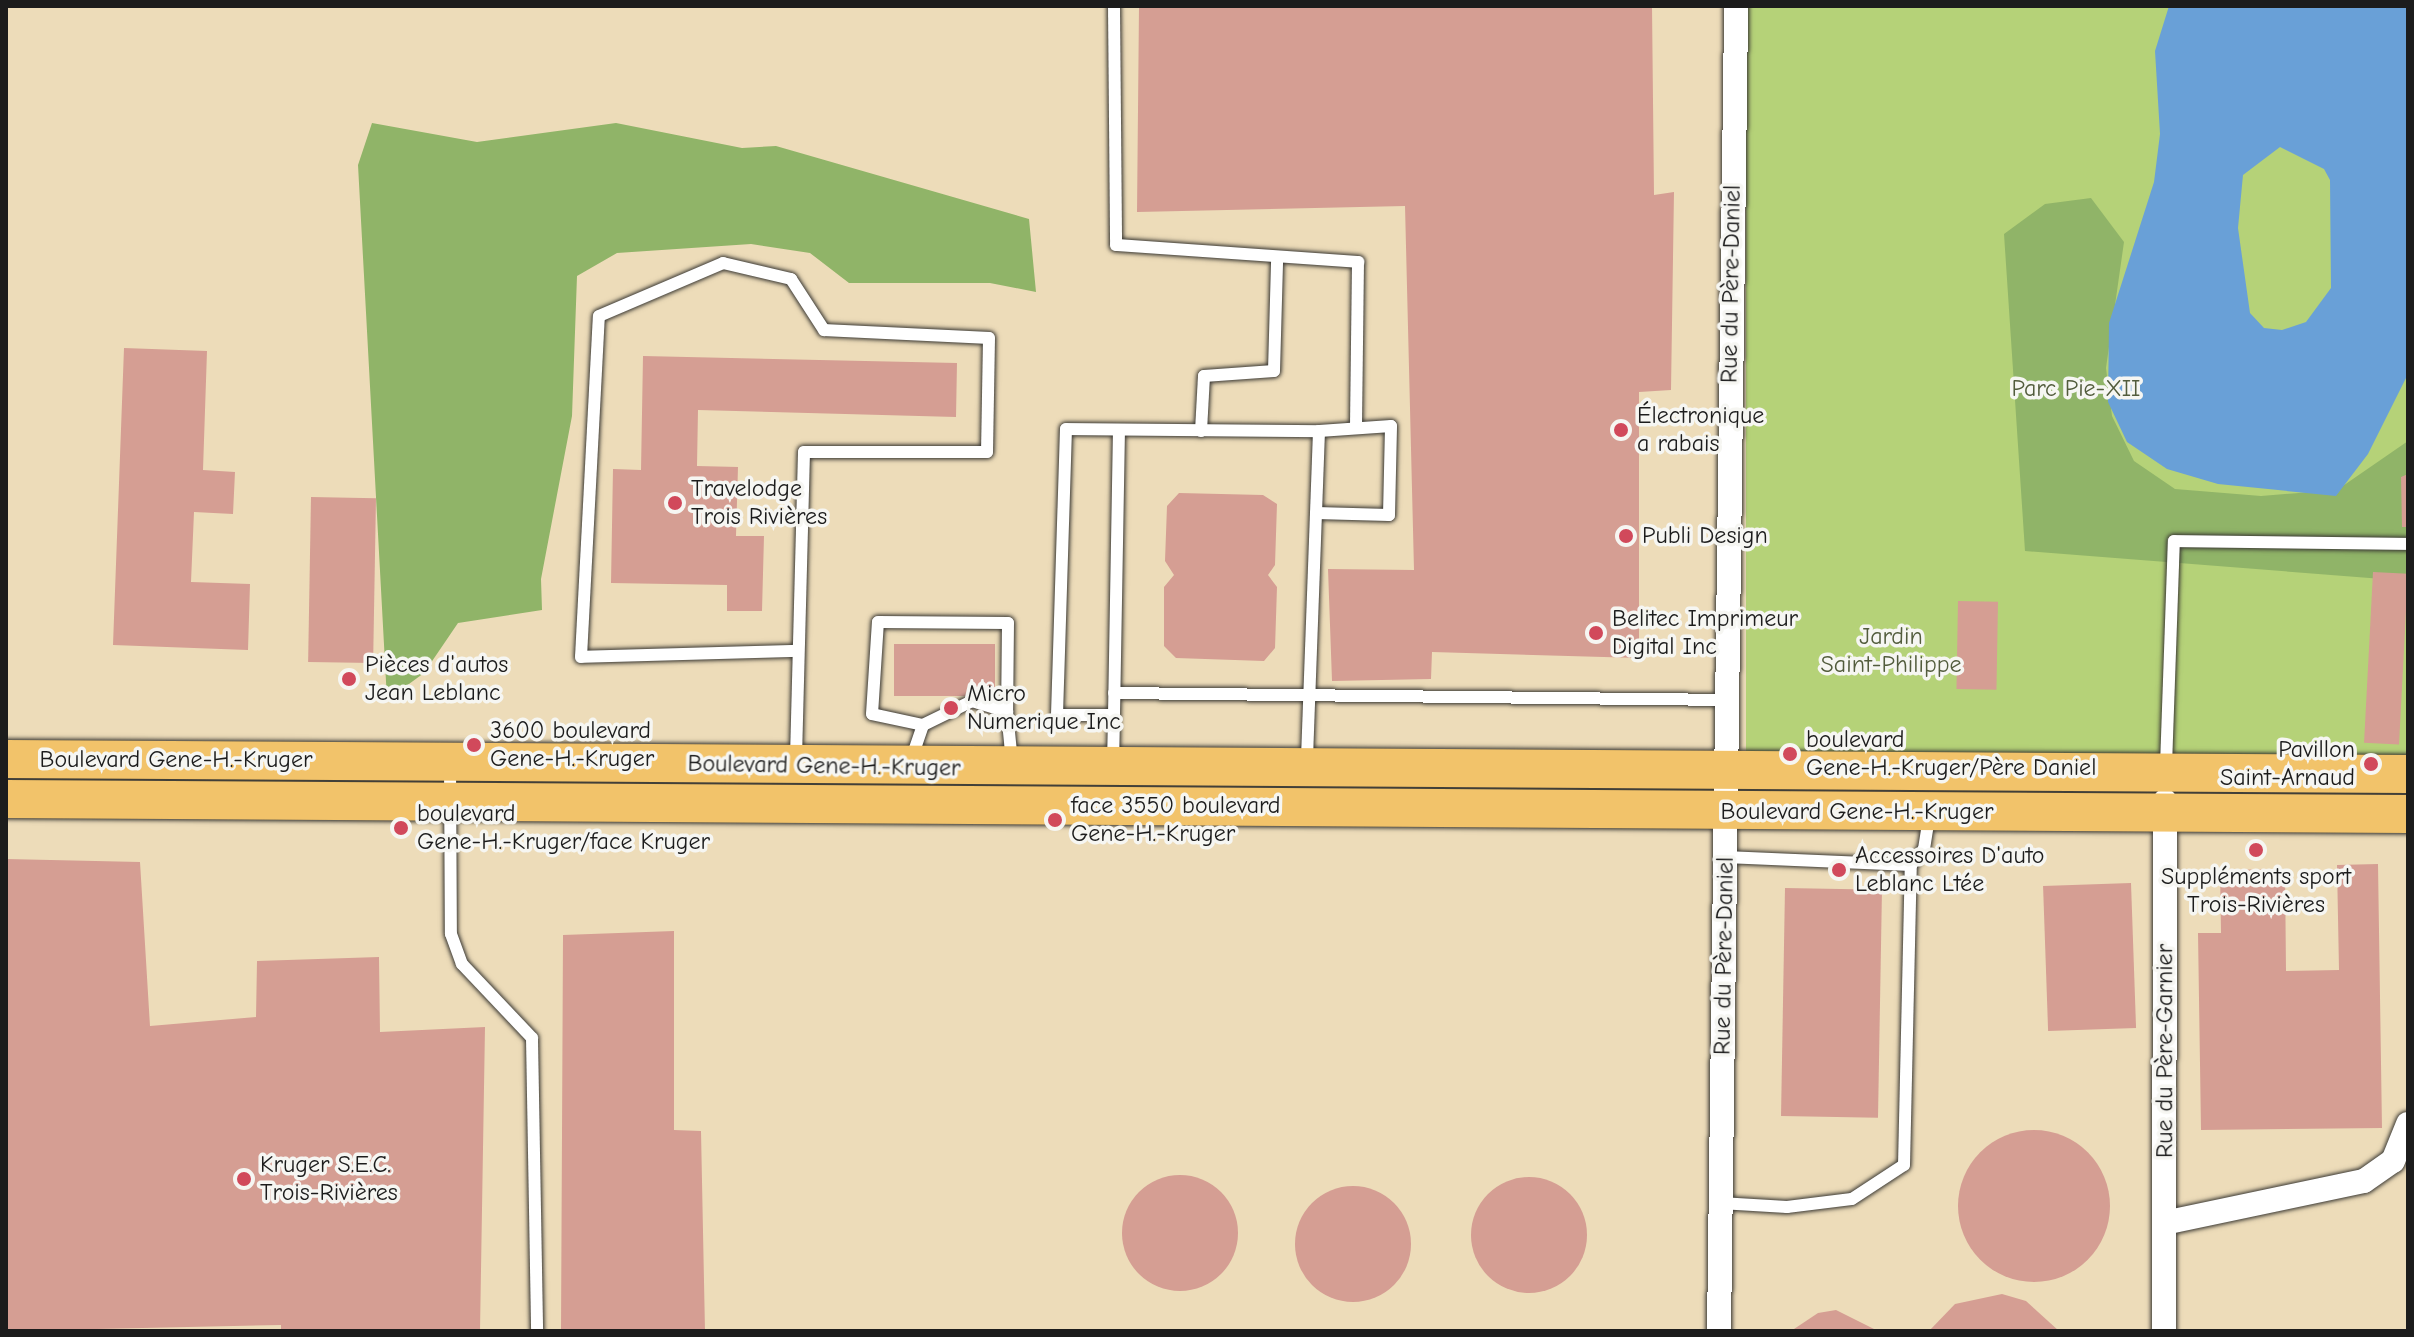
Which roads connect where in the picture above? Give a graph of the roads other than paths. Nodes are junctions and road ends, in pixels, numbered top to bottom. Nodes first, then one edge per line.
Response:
1 (1114, 6) edge
2 (1736, 6) edge
3 (1277, 261) junction
4 (1356, 427) junction
5 (1119, 431) junction
6 (1201, 431) junction
7 (1319, 431) junction
8 (1316, 513) junction
9 (2408, 544) edge
10 (794, 651) junction
11 (1114, 693) junction
12 (1309, 695) junction
13 (1727, 700) junction
14 (1007, 712) junction
15 (1114, 715) junction
16 (923, 725) junction
17 (6, 759) edge
18 (450, 762) junction
19 (909, 766) junction
20 (1012, 767) junction
21 (1113, 768) junction
22 (1306, 770) junction
23 (2166, 771) junction
24 (1726, 773) junction
25 (2408, 774) edge
26 (800, 786) junction
27 (6, 799) edge
28 (448, 803) junction
29 (1306, 811) junction
30 (1725, 812) junction
31 (1929, 813) junction
32 (2165, 813) junction
33 (2408, 814) edge
34 (1725, 857) junction
35 (1911, 865) junction
36 (2408, 1124) edge
37 (1720, 1203) junction
38 (2164, 1223) junction
39 (537, 1331) edge
40 (1719, 1331) edge
41 (2164, 1331) edge

1 - 3 lane
2 - 13 street, Rue du Père-Daniel
3 - 4 lane
3 - 6 lane
4 - 7 lane
4 - 8 lane
5 - 6 lane
5 - 11 lane
5 - 15 lane
6 - 7 lane
7 - 8 lane
8 - 12 lane
9 - 23 lane
10 - 10 lane
10 - 26 lane
11 - 12 lane
11 - 15 lane
12 - 13 lane
12 - 22 lane
13 - 24 street, Rue du Père-Daniel
14 - 16 lane
14 - 16 lane
14 - 20 lane
15 - 21 lane
16 - 19 lane
17 - 18 main road, Boulevard Gene-H.-Kruger
18 - 26 main road, Boulevard Gene-H.-Kruger
18 - 28 lane
19 - 20 main road, Boulevard Gene-H.-Kruger
19 - 26 main road, Boulevard Gene-H.-Kruger
20 - 21 main road, Boulevard Gene-H.-Kruger
21 - 22 main road, Boulevard Gene-H.-Kruger
22 - 24 main road, Boulevard Gene-H.-Kruger
22 - 29 street
23 - 24 main road, Boulevard Gene-H.-Kruger
23 - 25 main road, Boulevard Gene-H.-Kruger
23 - 32 street, Rue du Père-Garnier
24 - 30 street, Rue du Père-Daniel
26 - 28 main road, Boulevard Gene-H.-Kruger
26 - 29 main road, Boulevard Gene-H.-Kruger
27 - 28 main road, Boulevard Gene-H.-Kruger
28 - 39 lane
29 - 30 main road, Boulevard Gene-H.-Kruger
30 - 31 main road, Boulevard Gene-H.-Kruger
30 - 34 street, Rue du Père-Daniel
31 - 32 main road, Boulevard Gene-H.-Kruger
31 - 35 lane
32 - 33 main road, Boulevard Gene-H.-Kruger
32 - 38 street, Rue du Père-Garnier
34 - 35 lane
34 - 37 street, Rue du Père-Daniel
35 - 37 lane
36 - 38 street
37 - 40 street, Rue du Père-Daniel
38 - 41 street, Rue du Père-Garnier

